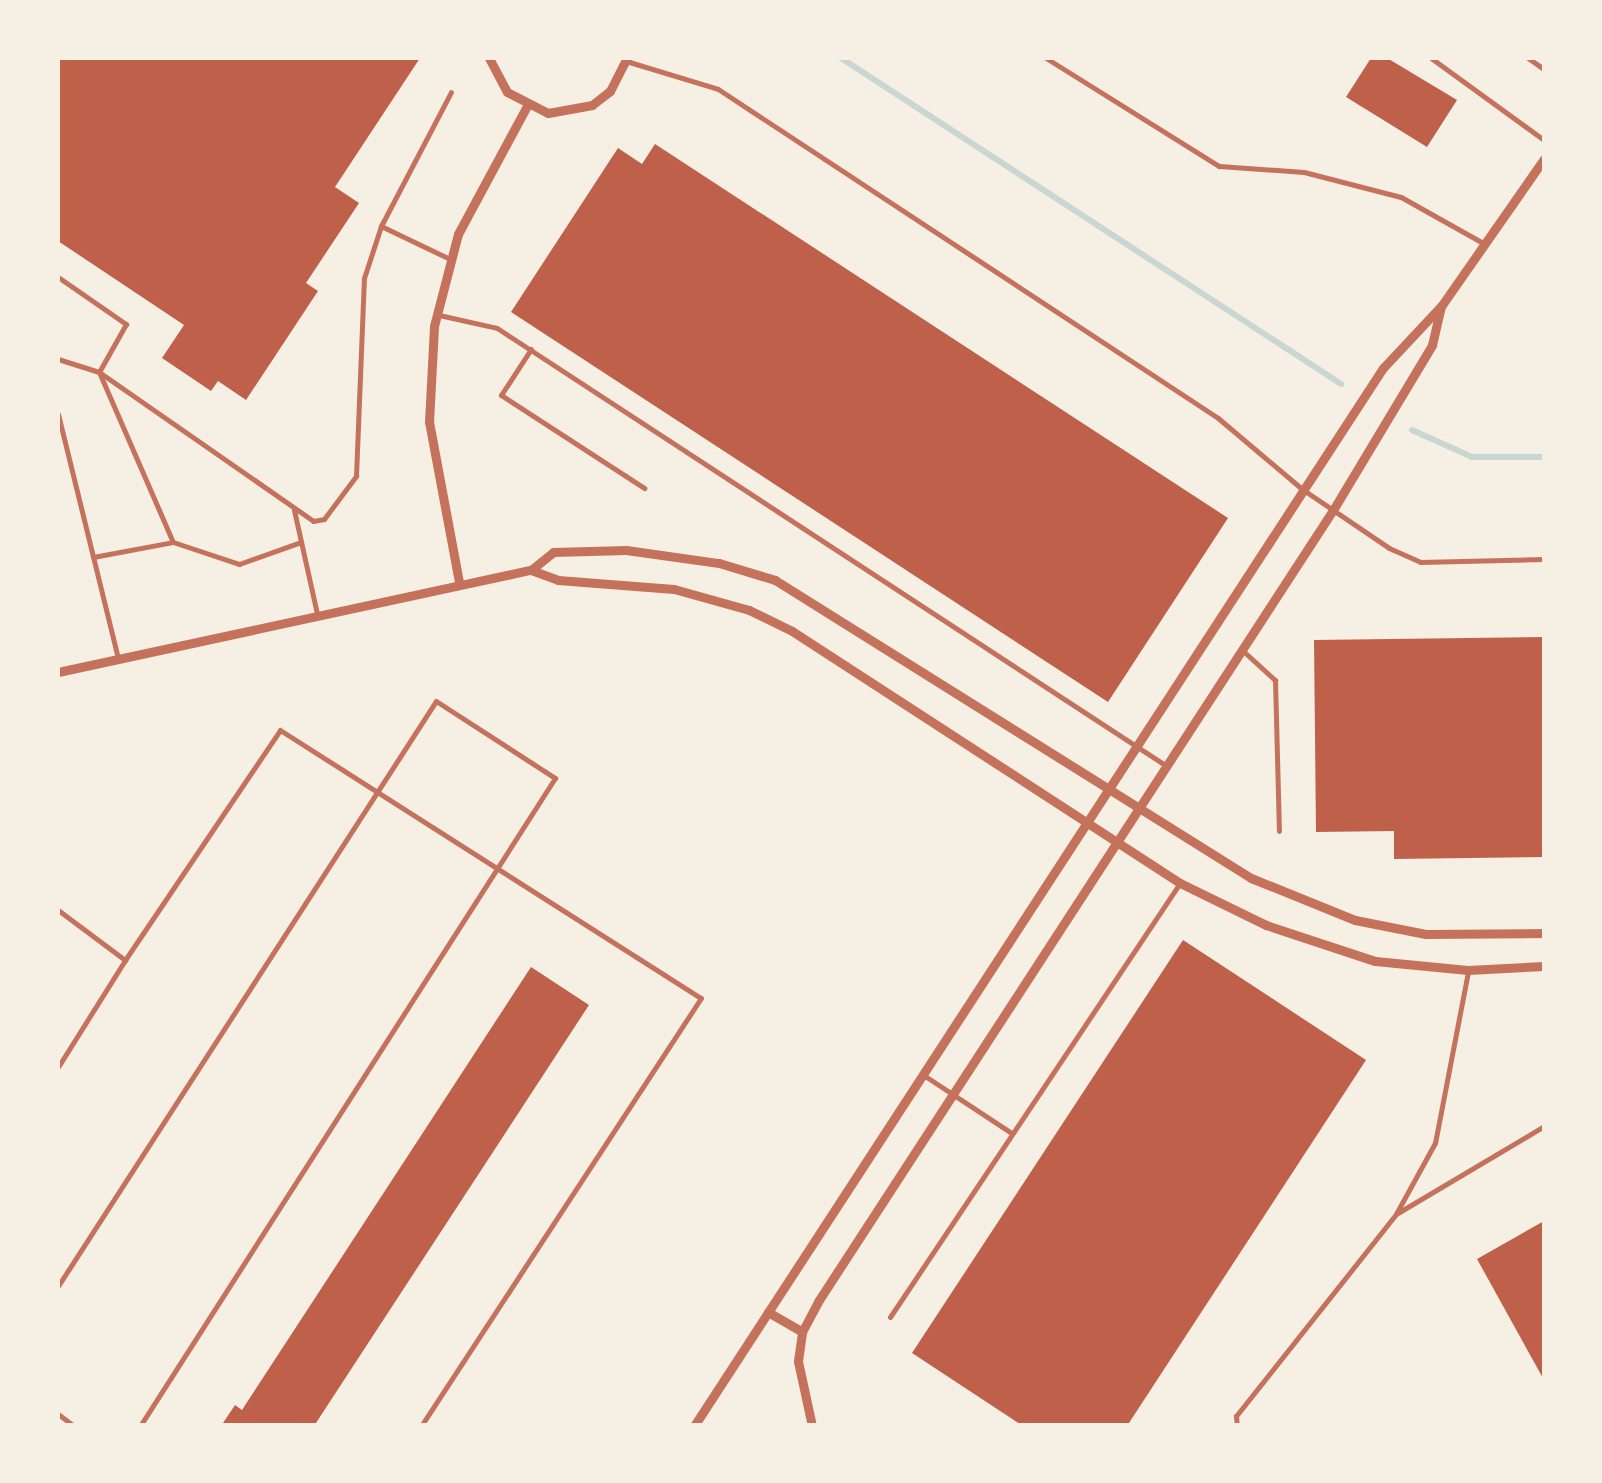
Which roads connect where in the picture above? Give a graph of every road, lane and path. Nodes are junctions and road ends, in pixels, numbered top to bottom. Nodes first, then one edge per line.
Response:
1 (490, 58) edge
2 (1046, 58) edge
3 (1431, 58) edge
4 (1528, 58) edge
5 (626, 59) edge
6 (1544, 69) edge
7 (451, 92) dead end
8 (527, 106) junction
9 (1544, 140) edge
10 (1544, 158) edge
11 (382, 226) junction
12 (1486, 245) junction
13 (450, 259) junction
14 (58, 278) edge
15 (1442, 305) junction
16 (436, 315) junction
17 (531, 350) junction
18 (58, 359) edge
19 (99, 372) junction
20 (58, 414) edge
21 (644, 488) dead end
22 (1302, 489) junction
23 (294, 507) junction
24 (1333, 510) junction
25 (172, 542) junction
26 (302, 542) junction
27 (93, 557) junction
28 (1544, 560) edge
29 (531, 570) junction
30 (459, 582) junction
31 (317, 614) junction
32 (1242, 650) junction
33 (118, 658) junction
34 (58, 672) edge
35 (1134, 744) junction
36 (1166, 766) junction
37 (1108, 786) junction
38 (377, 792) junction
39 (1140, 807) junction
40 (1086, 819) junction
41 (1279, 831) dead end
42 (1117, 839) junction
43 (496, 867) junction
44 (1180, 883) junction
45 (58, 910) edge
46 (1544, 933) edge
47 (126, 960) junction
48 (1544, 966) edge
49 (1468, 970) junction
50 (58, 1067) edge
51 (920, 1073) junction
52 (950, 1093) junction
53 (1544, 1126) edge
54 (1010, 1132) junction
55 (1396, 1214) junction
56 (58, 1286) edge
57 (768, 1312) junction
58 (890, 1317) dead end
59 (802, 1332) junction
60 (58, 1414) edge
61 (74, 1426) edge
62 (140, 1426) edge
63 (421, 1426) edge
64 (694, 1426) edge
65 (812, 1426) edge
66 (1237, 1426) edge

1 - 8 street
2 - 12 lane
3 - 9 lane
4 - 6 lane
5 - 8 street
5 - 22 lane
7 - 11 lane
8 - 13 street
10 - 12 street
11 - 13 lane
11 - 23 lane
12 - 15 street
13 - 16 street
14 - 19 lane
15 - 22 street
15 - 24 street
16 - 17 lane
16 - 30 street
17 - 21 lane
17 - 35 lane
18 - 19 lane
19 - 23 lane
19 - 25 lane
20 - 27 lane
22 - 24 lane
22 - 35 street
23 - 26 lane
24 - 28 lane
24 - 32 street
25 - 26 lane
25 - 27 lane
26 - 31 lane
27 - 33 lane
29 - 30 street
29 - 37 street
29 - 40 street
30 - 31 street
31 - 33 street
32 - 36 street
32 - 41 lane
33 - 34 street
35 - 36 lane
35 - 37 street
36 - 39 street
37 - 39 street
37 - 40 street
38 - 43 lane
38 - 43 lane
38 - 47 lane
38 - 56 lane
39 - 42 street
39 - 46 street
40 - 42 street
40 - 51 street
42 - 44 street
42 - 52 street
43 - 62 lane
43 - 63 lane
44 - 49 street
44 - 54 lane
45 - 47 lane
47 - 50 lane
48 - 49 street
49 - 55 lane
51 - 52 lane
51 - 57 street
52 - 54 lane
52 - 59 street
53 - 55 lane
54 - 58 lane
55 - 66 lane
57 - 59 street
57 - 64 street
59 - 65 street
60 - 61 lane

